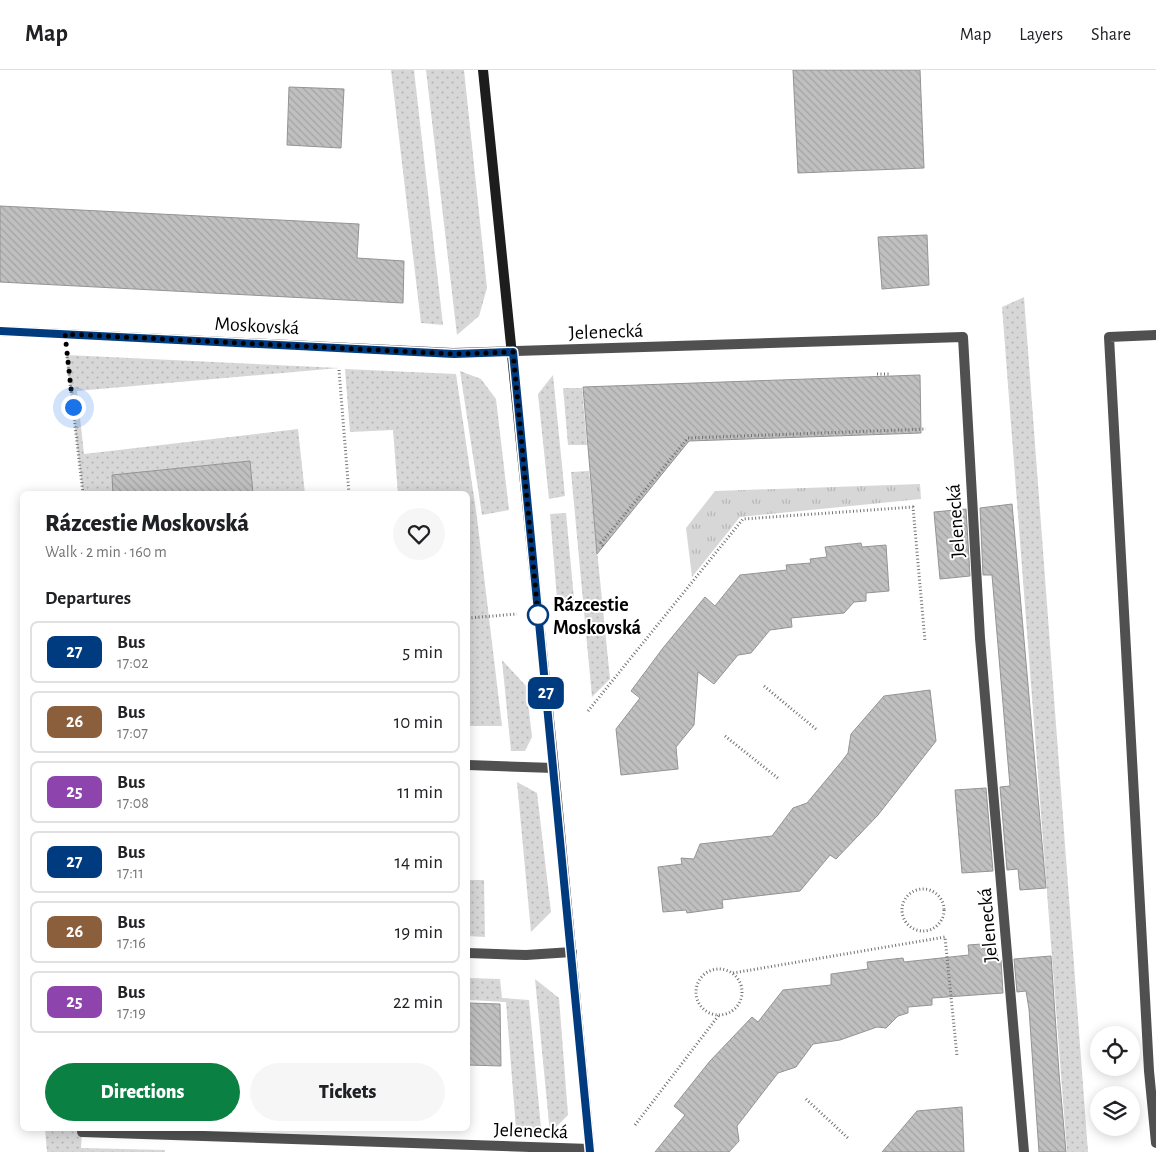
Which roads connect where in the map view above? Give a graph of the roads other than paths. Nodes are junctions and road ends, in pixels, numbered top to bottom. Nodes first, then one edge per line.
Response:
1 (483, 70) edge
2 (0, 331) edge
3 (1156, 335) edge
4 (513, 352) junction
5 (470, 765) edge
6 (554, 768) junction
7 (572, 952) junction
8 (470, 953) edge
9 (1153, 1068) edge
10 (82, 1132) dead end
11 (1156, 1143) edge
12 (590, 1150) edge
13 (1024, 1152) edge

1 - 4 street, Jelenecká
2 - 4 street, Moskovská
3 - 9 street
4 - 6 street, Jelenecká
4 - 13 street, Jelenecká
5 - 6 street
6 - 7 street, Jelenecká
7 - 8 street
7 - 12 street, Jelenecká
9 - 11 street
10 - 12 street, Jelenecká

